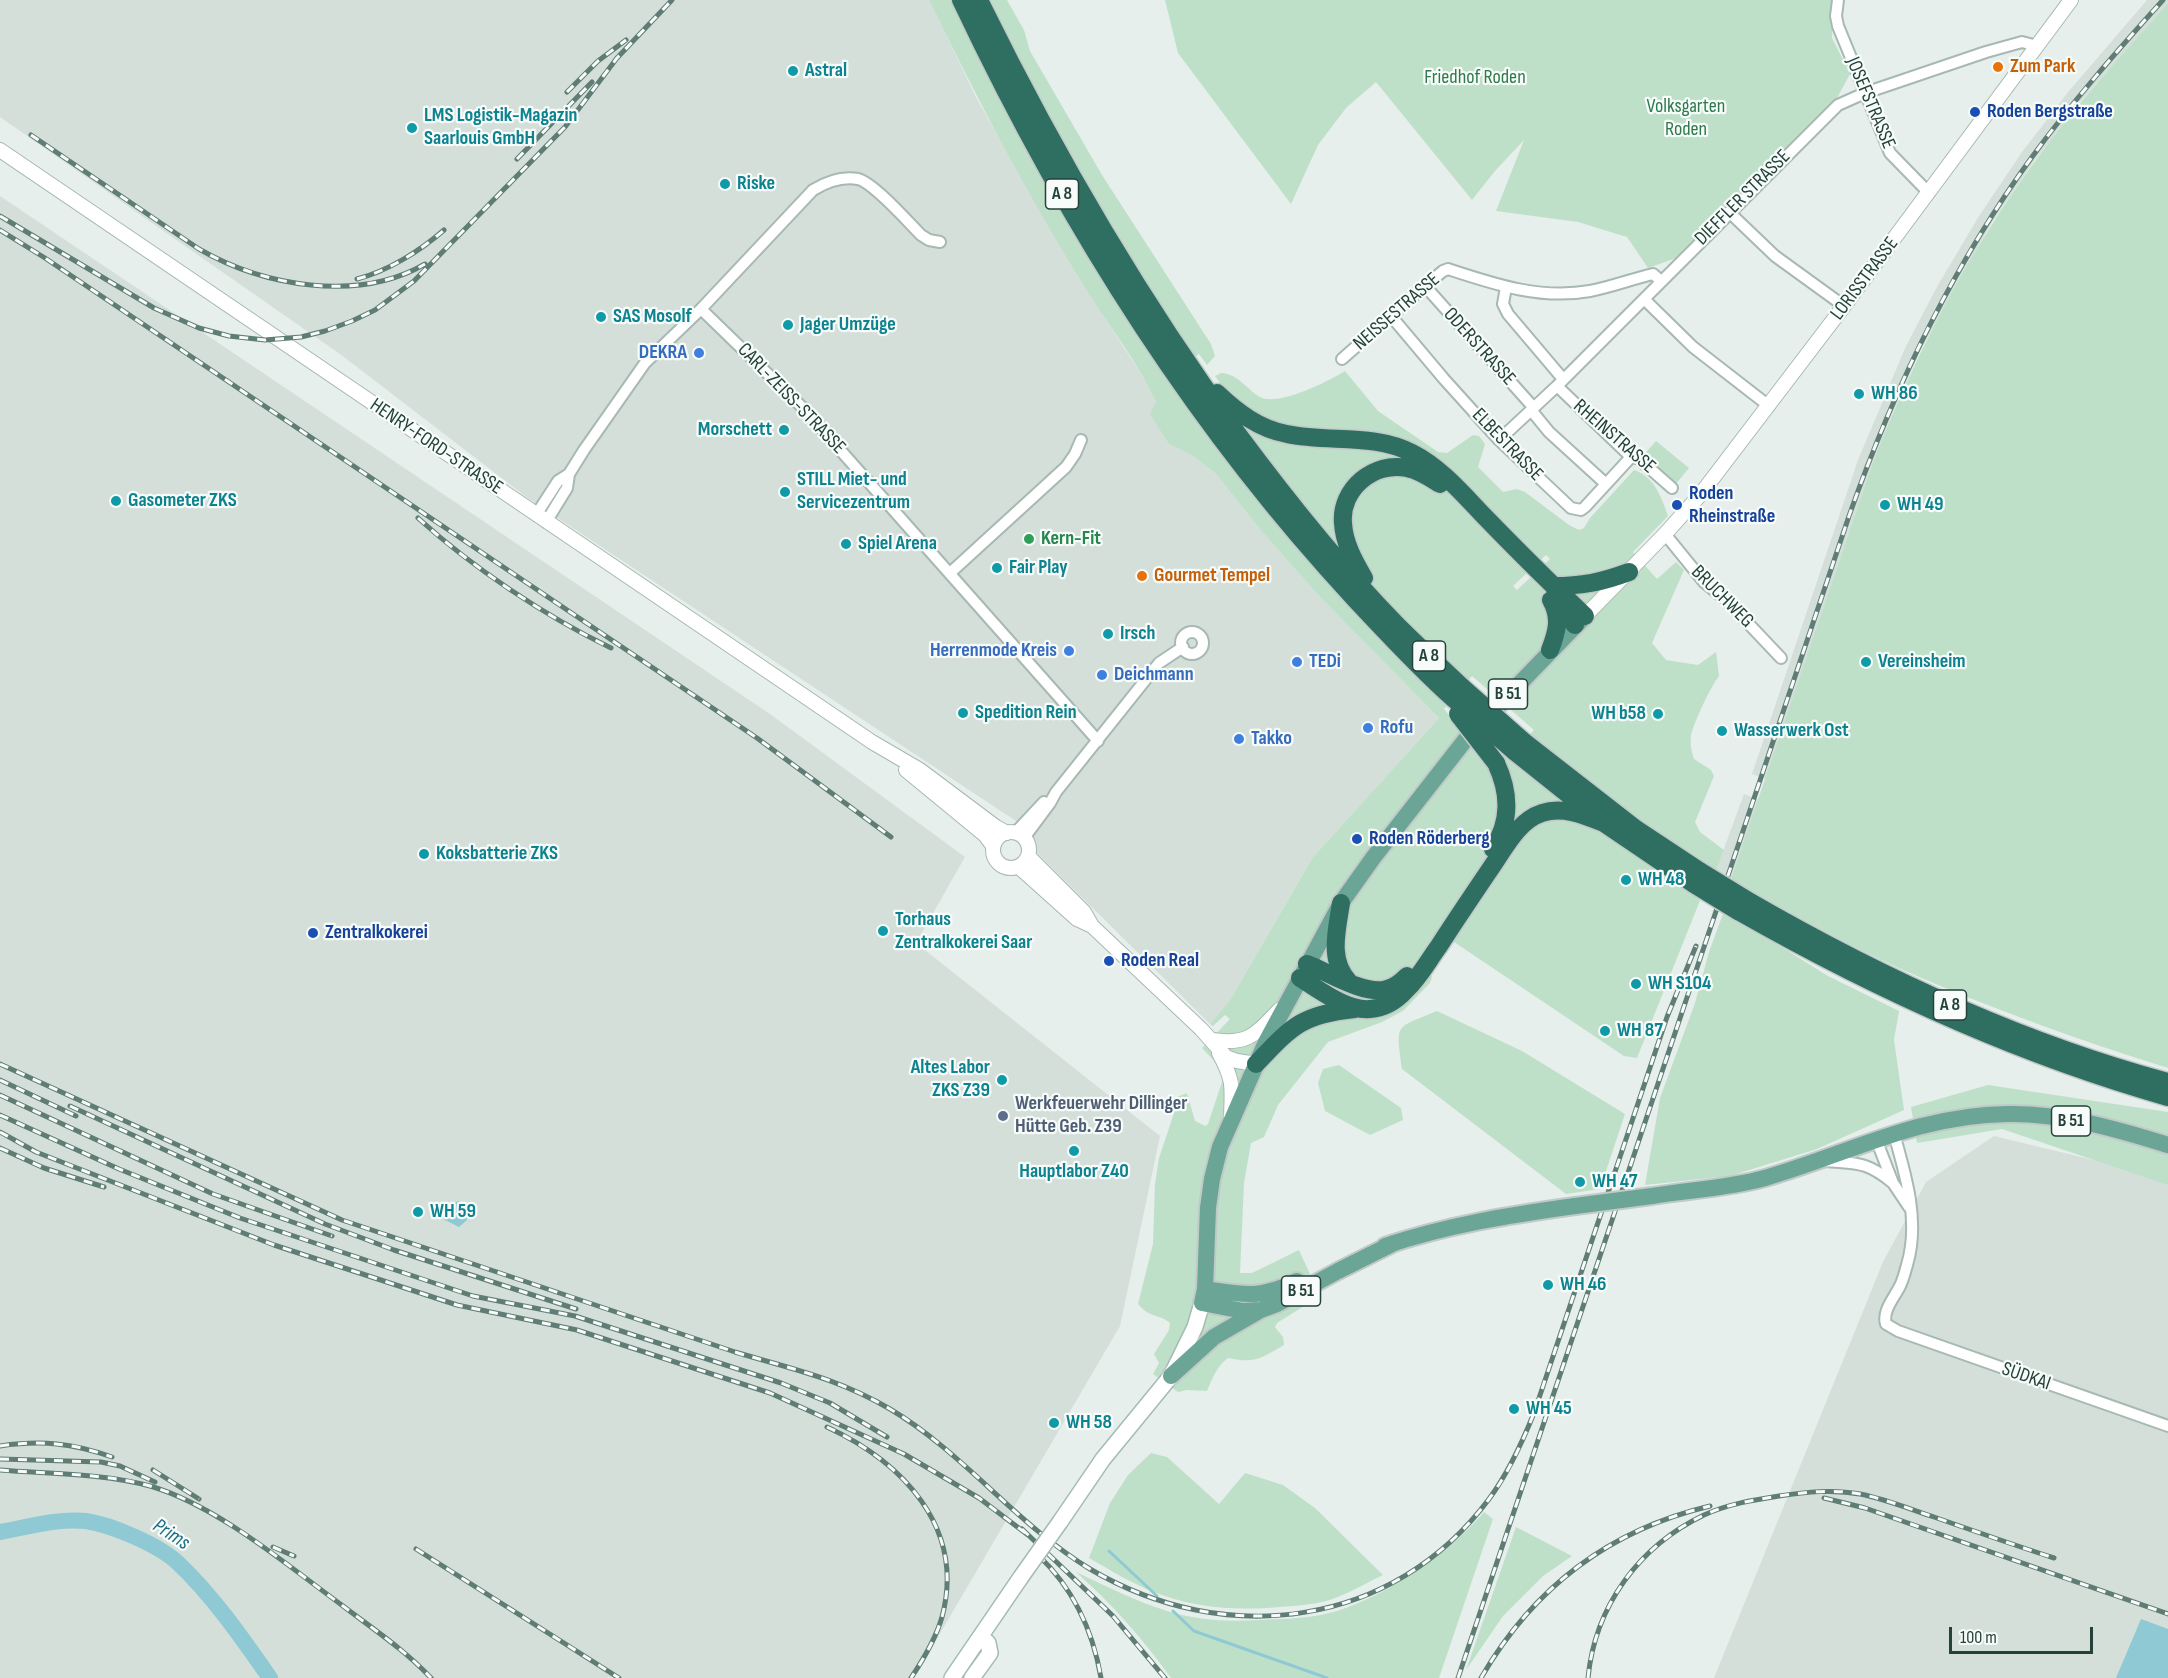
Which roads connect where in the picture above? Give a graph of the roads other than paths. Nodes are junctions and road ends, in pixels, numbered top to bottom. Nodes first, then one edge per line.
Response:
1 (961, 0) edge
2 (979, 0) edge
3 (1838, 0) edge
4 (2071, 0) edge
5 (2037, 46) junction
6 (1864, 93) junction
7 (0, 150) edge
8 (1929, 193) junction
9 (1730, 212) junction
10 (940, 242) dead end
11 (1661, 281) junction
12 (1425, 286) junction
13 (1506, 287) junction
14 (1644, 299) junction
15 (1844, 306) junction
16 (701, 309) junction
17 (1391, 316) junction
18 (1342, 359) dead end
19 (1184, 365) junction
20 (1560, 383) junction
21 (1207, 397) junction
22 (1770, 405) junction
23 (1533, 409) junction
24 (1081, 440) dead end
25 (1500, 440) junction
26 (1631, 457) junction
27 (1606, 484) junction
28 (1672, 488) dead end
29 (541, 518) junction
30 (1665, 534) junction
31 (1629, 572) junction
32 (950, 573) junction
33 (1550, 590) junction
34 (1580, 620) junction
35 (1396, 624) junction
36 (1183, 647) dead end
37 (1550, 650) junction
38 (1781, 658) dead end
39 (1455, 696) junction
40 (1098, 741) junction
41 (872, 742) junction
42 (1519, 746) junction
43 (1604, 823) junction
44 (1015, 835) junction
45 (993, 846) junction
46 (1024, 861) junction
47 (1697, 878) junction
48 (1341, 903) junction
49 (1741, 905) junction
50 (1304, 971) junction
51 (1349, 982) junction
52 (1285, 1005) junction
53 (1357, 1008) junction
54 (1212, 1040) junction
55 (1256, 1064) junction
56 (2168, 1082) edge
57 (2168, 1096) edge
58 (1231, 1120) junction
59 (1894, 1134) junction
60 (1876, 1140) junction
61 (2168, 1145) edge
62 (1820, 1160) junction
63 (1893, 1183) junction
64 (1909, 1207) junction
65 (1394, 1243) junction
66 (1204, 1296) junction
67 (1261, 1310) junction
68 (1171, 1376) junction
69 (2168, 1426) edge
70 (981, 1636) junction
71 (951, 1678) edge
72 (972, 1678) edge

1 - 19 highway, A 8
2 - 19 highway, A 8
3 - 6 street, JOSEFSTRASSE
4 - 5 street, LORISSTRASSE
5 - 6 street, DIEFFLER STRASSE
5 - 8 street, LORISSTRASSE
6 - 8 street, JOSEFSTRASSE
6 - 9 street, DIEFFLER STRASSE
7 - 29 street, HENRY-FORD-STRASSE
8 - 15 street, LORISSTRASSE
9 - 11 street, DIEFFLER STRASSE
9 - 15 street
10 - 16 street
11 - 13 street, NEISSESTRASSE
11 - 14 street, DIEFFLER STRASSE
12 - 13 street, NEISSESTRASSE
12 - 17 street, NEISSESTRASSE
12 - 23 street, ODERSTRASSE
13 - 20 street, RHEINSTRASSE
14 - 20 street, DIEFFLER STRASSE
14 - 22 street
15 - 22 street, LORISSTRASSE
16 - 29 street
16 - 32 street, CARL-ZEISS-STRASSE
17 - 18 street, NEISSESTRASSE
17 - 25 street, ELBESTRASSE
19 - 21 highway, A 8
20 - 23 street, DIEFFLER STRASSE
20 - 26 street, RHEINSTRASSE
21 - 33 highway
21 - 35 highway, A 8
21 - 39 highway, A 8
22 - 30 street, LORISSTRASSE
23 - 25 street, DIEFFLER STRASSE
23 - 27 street, ODERSTRASSE
24 - 32 street
25 - 27 street, ELBESTRASSE
26 - 27 street, ELBESTRASSE
26 - 28 street, RHEINSTRASSE
29 - 41 street, HENRY-FORD-STRASSE
30 - 31 street, LORISSTRASSE
30 - 38 street, BRUCHWEG
31 - 33 highway
31 - 34 street, LORISSTRASSE
32 - 40 street, CARL-ZEISS-STRASSE
33 - 34 highway
33 - 35 highway
33 - 37 highway
34 - 37 main road, B 51
35 - 39 highway, A 8
36 - 40 street
37 - 48 main road, B 51
39 - 42 highway, A 8, bridge
39 - 51 highway, bridge
40 - 44 street
41 - 44 street, HENRY-FORD-STRASSE
41 - 45 street, HENRY-FORD-STRASSE
42 - 43 highway, A 8
42 - 47 highway, A 8
43 - 47 highway, A 8
43 - 53 highway
44 - 45 street
44 - 46 street
45 - 46 street
46 - 54 street
47 - 49 highway, A 8, bridge
48 - 50 main road, B 51
48 - 51 highway
49 - 56 highway, A 8
49 - 57 highway, A 8
50 - 51 highway
50 - 52 main road, B 51
50 - 53 highway
52 - 54 street
52 - 55 main road, B 51
53 - 55 highway
54 - 55 street
54 - 58 street
55 - 58 main road, B 51
58 - 66 main road, B 51
59 - 60 main road, B 51
59 - 61 main road, B 51
59 - 64 street
60 - 62 main road, B 51
60 - 63 street
62 - 63 street
62 - 65 main road, B 51, bridge
63 - 64 street
64 - 69 street, SÜDKAI
65 - 66 main road, B 51
65 - 67 main road, B 51
66 - 67 main road, B 51
66 - 68 main road
67 - 68 main road
68 - 70 main road, bridge
70 - 71 main road
70 - 72 main road

